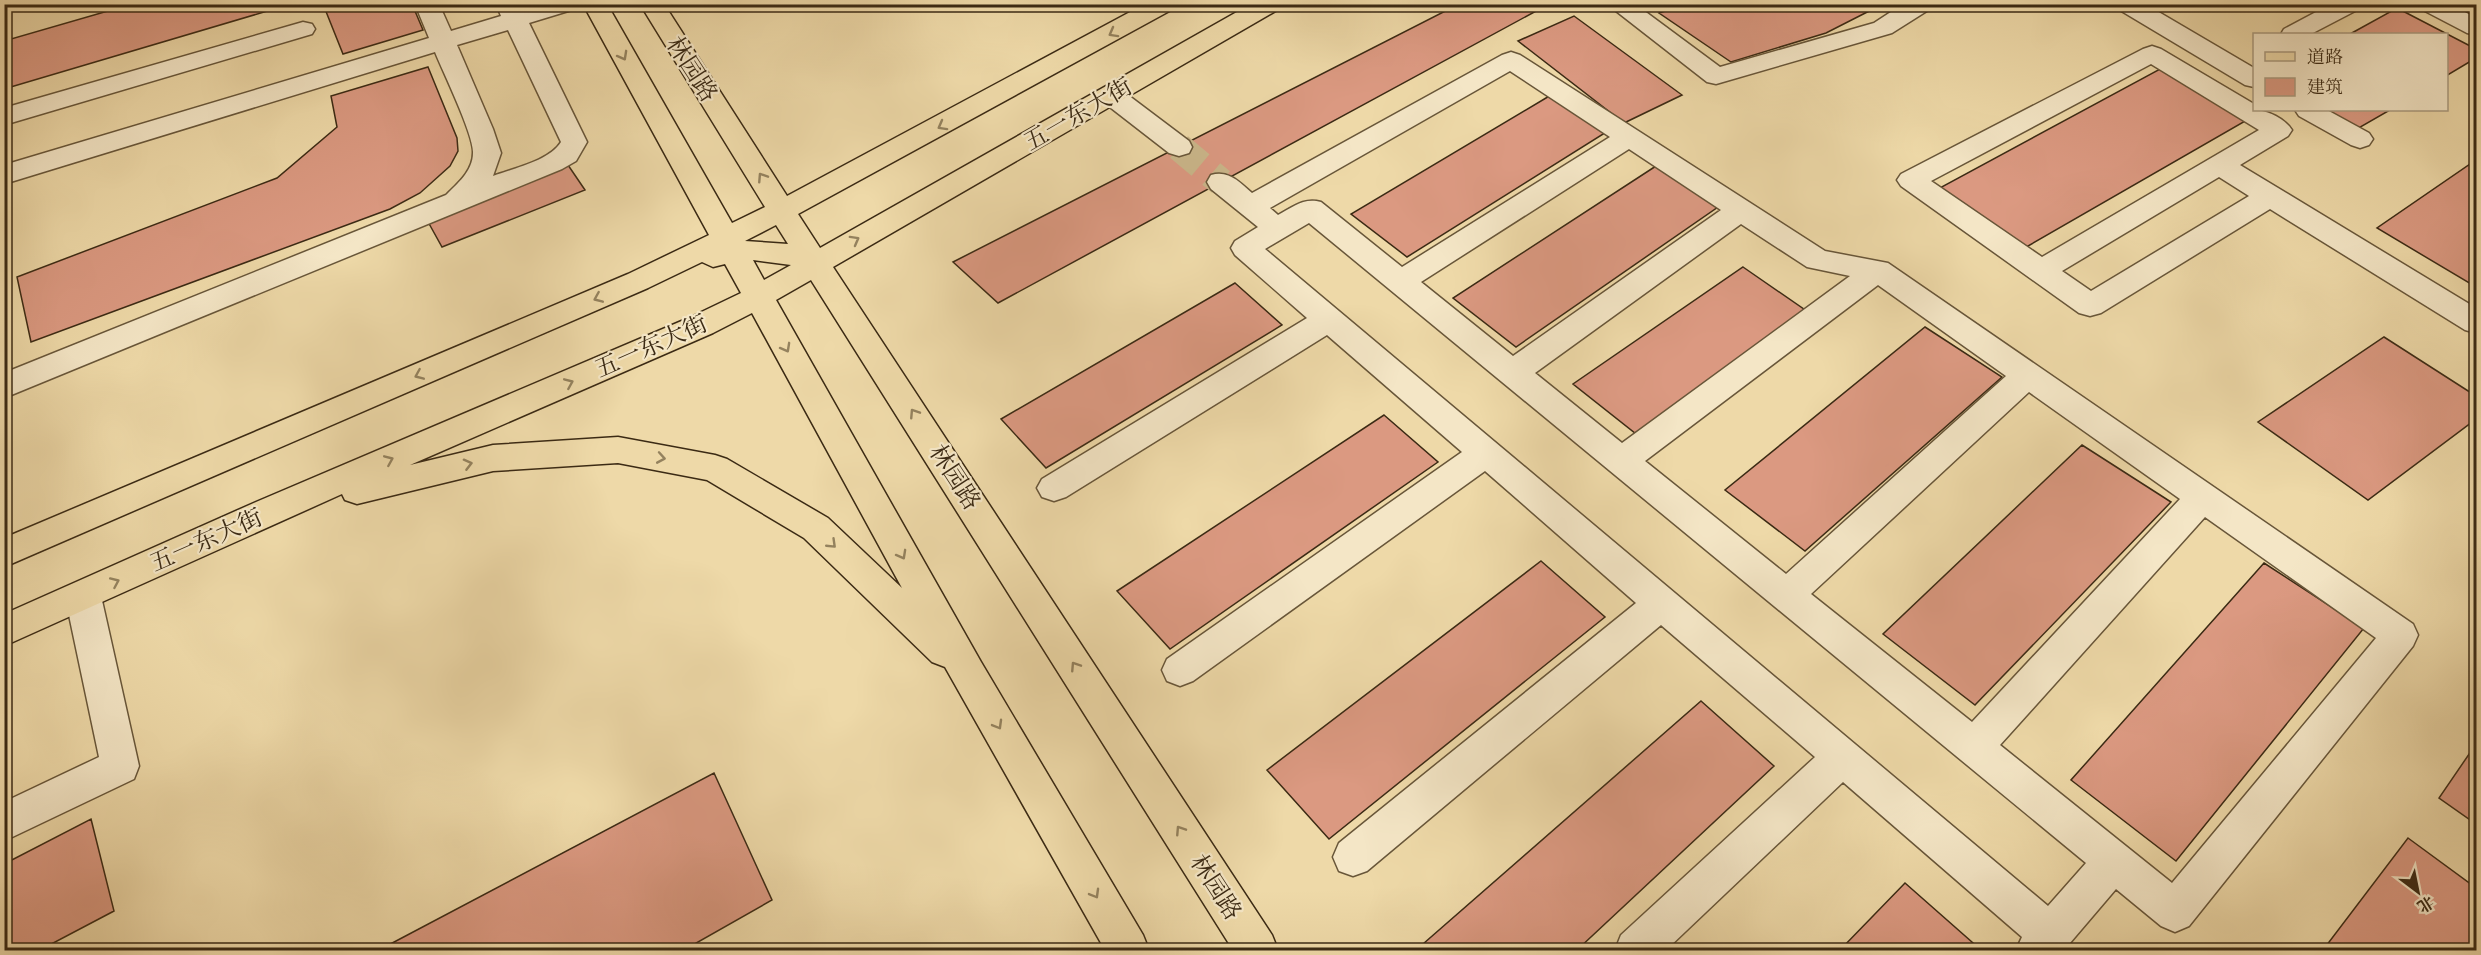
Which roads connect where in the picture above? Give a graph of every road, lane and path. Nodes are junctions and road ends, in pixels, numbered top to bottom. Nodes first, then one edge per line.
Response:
1 (427, 4) edge
2 (566, 4) edge
3 (595, 4) edge
4 (652, 4) edge
5 (1164, 4) edge
6 (1270, 4) edge
7 (1921, 4) edge
8 (2127, 4) edge
9 (2350, 4) edge
10 (2430, 4) edge
11 (1621, 5) edge
12 (511, 12) edge
13 (2476, 28) edge
14 (303, 29) dead end
15 (2295, 33) edge
16 (442, 42) junction
17 (2247, 66) edge
18 (1111, 95) junction
19 (2310, 111) edge
20 (4, 117) edge
21 (1629, 137) junction
22 (2360, 140) dead end
23 (1179, 147) tunnel mouth
24 (2219, 165) junction
25 (4, 175) edge
26 (1221, 182) tunnel mouth
27 (2270, 196) junction
28 (456, 202) junction
29 (1251, 206) junction
30 (783, 210) junction
31 (1741, 210) junction
32 (1277, 228) junction
33 (728, 246) junction
34 (817, 261) junction
35 (1878, 270) junction
36 (2040, 271) junction
37 (1400, 282) junction
38 (758, 297) junction
39 (1329, 319) junction
40 (2476, 322) edge
41 (1512, 373) junction
42 (2027, 375) junction
43 (4, 386) edge
44 (1486, 453) junction
45 (1622, 462) junction
46 (1054, 488) dead end
47 (2202, 496) junction
48 (268, 512) junction
49 (4, 553) edge
50 (1786, 595) junction
51 (83, 596) junction
52 (1662, 603) junction
53 (4, 632) edge
54 (1180, 670) dead end
55 (968, 674) junction
56 (1974, 747) junction
57 (1842, 757) junction
58 (4, 822) edge
59 (1353, 857) dead end
60 (2114, 861) junction
61 (2043, 942) edge
62 (1128, 951) edge
63 (1257, 951) edge
64 (1636, 951) edge

1 - 16 street
2 - 12 street
3 -> 33 main road
30 -> 4 main road, 林园路
5 -> 30 main road
6 - 18 main road, 五一东大街
7 - 11 street
8 - 17 street
9 - 15 street
10 - 13 street
12 - 16 street
12 - 28 street
14 - 20 street
16 - 25 street
16 - 28 street
18 - 23 street
34 -> 18 main road, 五一东大街
19 - 22 street
21 - 29 street
21 - 31 street
21 - 37 street
24 - 27 street
24 - 36 street
24 - 36 street
26 - 29 street
27 - 36 street
27 - 40 street
28 - 43 street
29 - 32 street
30 - 33 main road
30 - 34 main road, 林园路
31 - 35 street
31 - 41 street
32 - 37 street
32 - 39 street
33 - 34 main road
33 - 38 main road
33 -> 49 main road
34 - 38 main road, 五一东大街
63 -> 34 main road, 林园路
35 - 42 street
35 - 45 street
37 - 41 street
48 -> 38 main road, 五一东大街
38 -> 55 main road
39 - 44 street
39 - 46 street
41 - 45 street
42 - 47 street
42 - 50 street
44 - 52 street
44 - 54 street
45 - 50 street
47 - 56 street
47 - 60 street
51 -> 48 main road, 五一东大街
48 -> 55 main road
50 - 56 street
51 - 53 main road, 五一东大街
51 - 58 street
52 - 57 street
52 - 59 street
55 -> 62 main road
56 - 60 street
57 - 61 street
57 - 64 street
60 - 61 street

